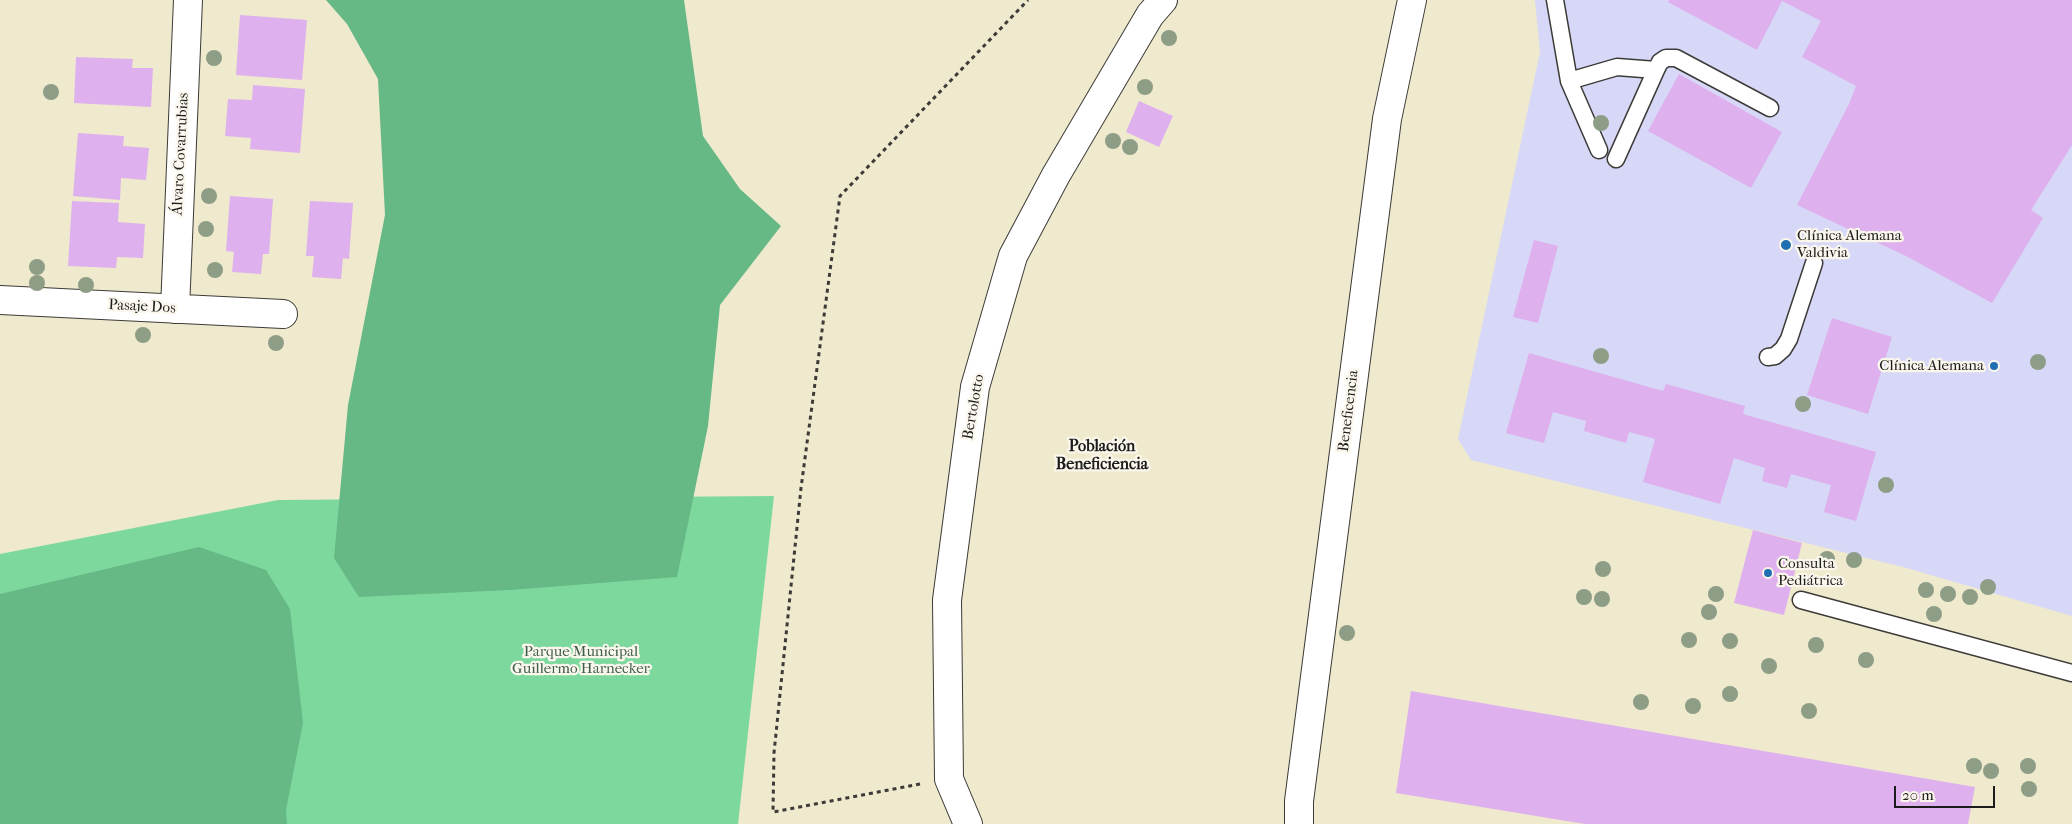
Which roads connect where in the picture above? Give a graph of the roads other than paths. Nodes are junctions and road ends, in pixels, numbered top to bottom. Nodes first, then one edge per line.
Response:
1 (188, 0) edge
2 (1163, 0) edge
3 (1412, 0) edge
4 (1556, 0) edge
5 (1656, 70) junction
6 (1569, 81) junction
7 (1770, 108) dead end
8 (1599, 150) dead end
9 (1616, 158) dead end
10 (1814, 263) dead end
11 (0, 300) edge
12 (175, 308) junction
13 (283, 314) dead end
14 (1768, 357) dead end
15 (1801, 600) dead end
16 (2072, 672) edge
17 (968, 824) edge
18 (1299, 824) edge

1 - 12 street, Álvaro Covarrubias
2 - 17 street, Bertolotto
3 - 18 street, Beneficencia
4 - 6 lane
5 - 6 lane
5 - 7 lane
5 - 9 lane
6 - 8 lane
10 - 14 lane
11 - 12 street, Pasaje Dos
12 - 13 street, Pasaje Dos
15 - 16 lane

